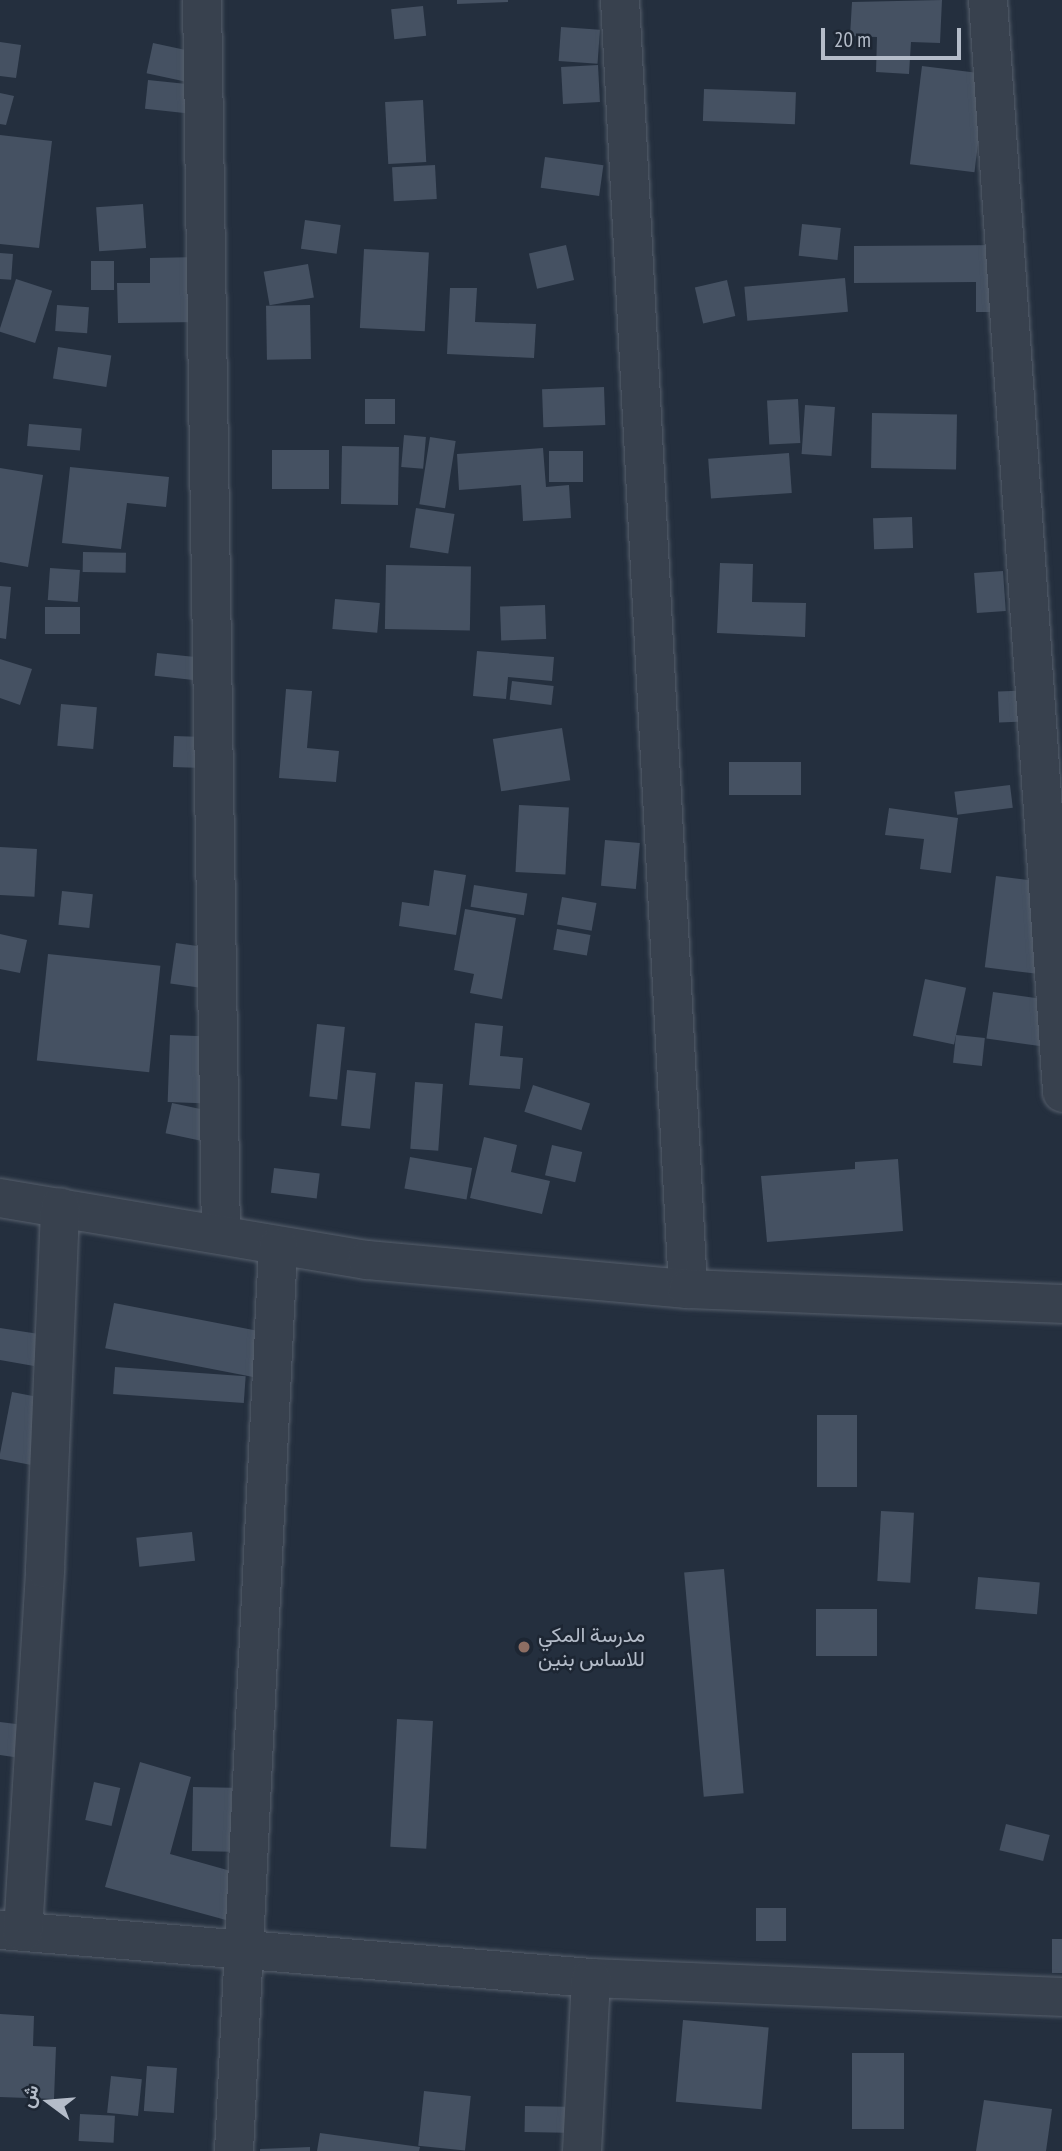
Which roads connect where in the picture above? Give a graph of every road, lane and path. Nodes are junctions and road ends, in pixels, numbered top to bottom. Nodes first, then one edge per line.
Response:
1 (202, 0) edge
2 (620, 0) edge
3 (988, 0) edge
4 (1062, 1092) edge
5 (0, 1198) edge
6 (60, 1207) junction
7 (221, 1232) junction
8 (278, 1247) junction
9 (688, 1289) junction
10 (1062, 1304) edge
11 (12, 1931) edge
12 (243, 1948) junction
13 (591, 1978) junction
14 (1062, 1997) edge
15 (234, 2151) edge
16 (582, 2151) edge

1 - 7 street
2 - 9 street
3 - 4 street
5 - 6 street
6 - 7 street
6 - 11 street
7 - 8 street
8 - 9 street
8 - 12 street
9 - 10 street
11 - 12 street
12 - 13 street
12 - 15 street
13 - 14 street
13 - 16 street

